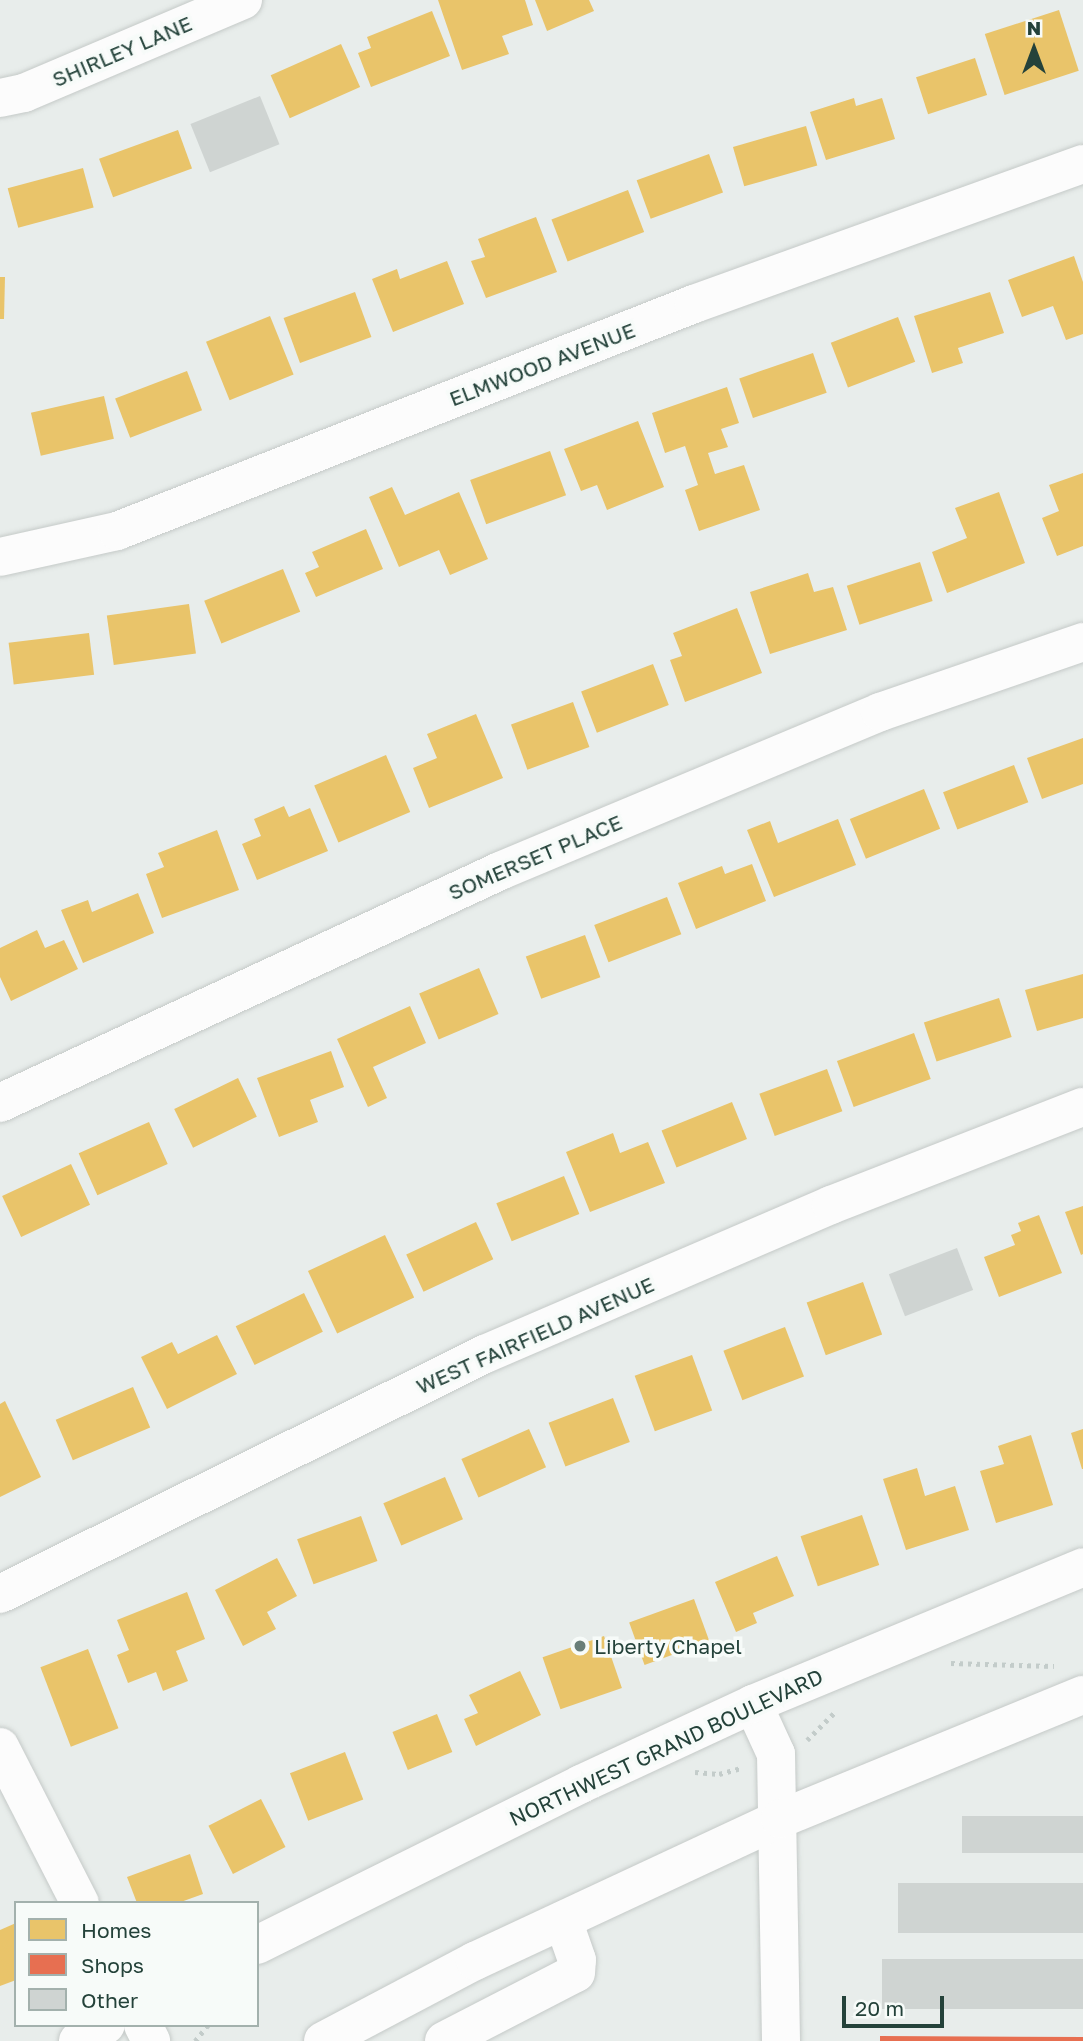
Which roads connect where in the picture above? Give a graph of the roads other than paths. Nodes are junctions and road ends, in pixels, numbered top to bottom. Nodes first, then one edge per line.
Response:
1 (243, 0) edge
2 (0, 98) edge
3 (1083, 164) edge
4 (0, 557) edge
5 (1083, 642) edge
6 (0, 1103) edge
7 (1083, 1107) edge
8 (1083, 1567) edge
9 (0, 1594) edge
10 (1083, 1695) edge
11 (754, 1704) junction
12 (0, 1747) edge
13 (780, 1819) junction
14 (79, 1901) edge
15 (563, 1920) junction
16 (259, 1944) edge
17 (102, 2027) edge
18 (366, 2031) edge
19 (78, 2041) edge
20 (323, 2041) edge
21 (443, 2041) edge
22 (781, 2041) edge

1 - 2 street, SHIRLEY LANE
3 - 4 street, ELMWOOD AVENUE
5 - 6 street, SOMERSET PLACE
7 - 9 street, WEST FAIRFIELD AVENUE
8 - 11 street, NORTHWEST GRAND BOULEVARD
10 - 13 street
11 - 13 street
11 - 16 street, NORTHWEST GRAND BOULEVARD
12 - 14 street
13 - 15 street
13 - 22 street
15 - 18 street
15 - 21 street
17 - 19 street
18 - 20 street

